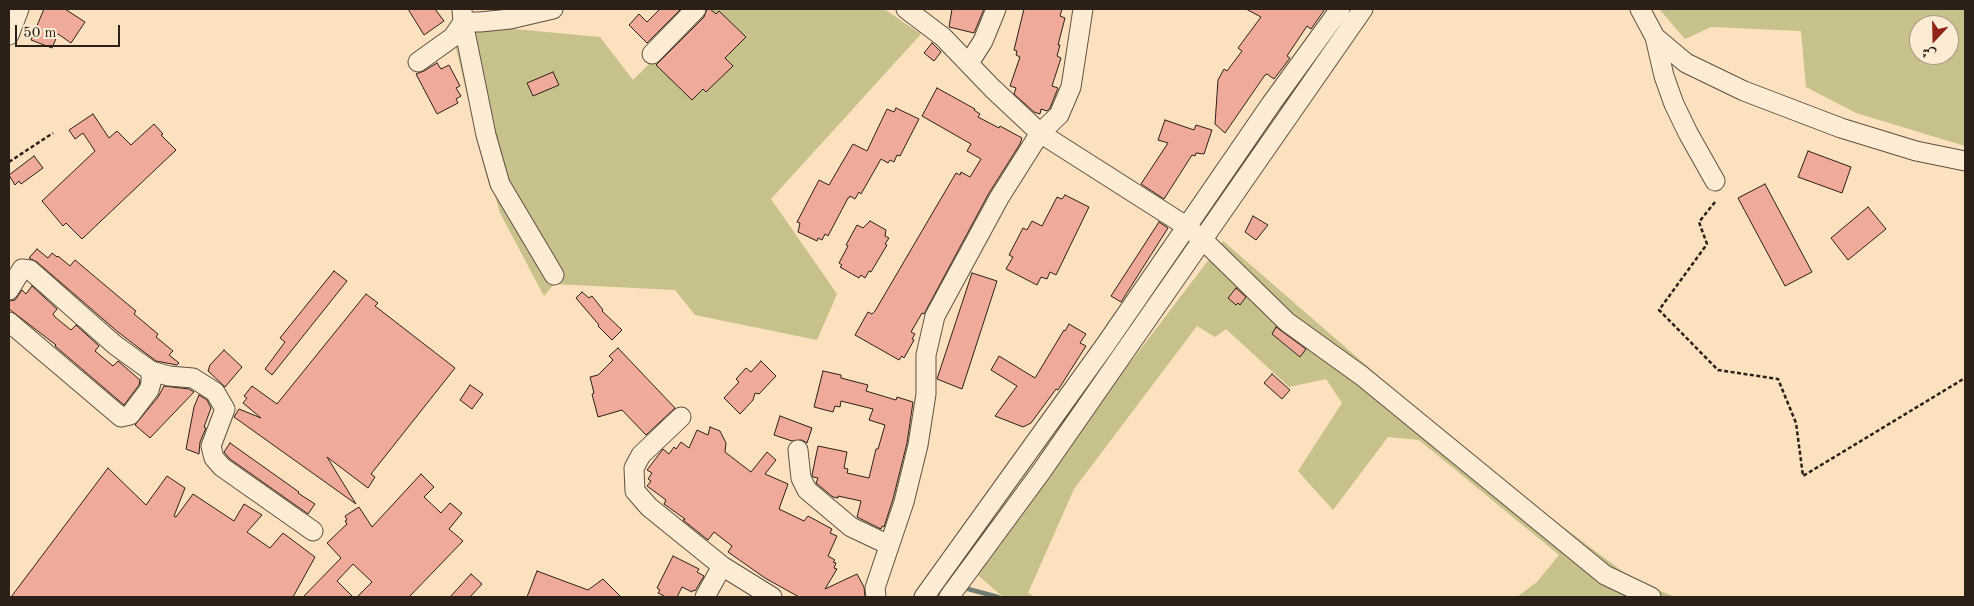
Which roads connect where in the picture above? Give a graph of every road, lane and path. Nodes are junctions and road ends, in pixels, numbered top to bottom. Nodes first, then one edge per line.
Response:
1 (19, 9) edge
2 (553, 9) edge
3 (696, 9) edge
4 (906, 9) edge
5 (996, 9) edge
6 (1083, 9) edge
7 (1340, 9) edge
8 (1363, 9) edge
9 (1640, 9) edge
10 (462, 15) edge
11 (9, 35) edge
12 (1655, 37) junction
13 (652, 54) dead end
14 (418, 62) dead end
15 (969, 63) junction
16 (53, 133) dead end
17 (1040, 133) junction
18 (1965, 161) edge
19 (9, 162) edge
20 (1715, 181) dead end
21 (1715, 202) dead end
22 (1186, 226) junction
23 (1202, 239) junction
24 (554, 275) dead end
25 (9, 290) edge
26 (9, 322) edge
27 (151, 371) junction
28 (1965, 378) edge
29 (681, 418) dead end
30 (798, 450) dead end
31 (313, 531) dead end
32 (889, 545) junction
33 (722, 566) junction
34 (704, 597) edge
35 (772, 597) edge
36 (876, 597) edge
37 (924, 597) edge
38 (949, 597) edge
39 (1651, 597) edge

1 - 11 street
2 - 10 street
3 - 13 street
4 - 15 street
5 - 15 street
6 - 17 street
7 - 22 street
8 - 23 street
9 - 12 street
10 - 14 street
10 - 24 street
12 - 18 street
12 - 20 street
15 - 17 street
16 - 19 path
17 - 22 street
17 - 32 street
21 - 28 path
22 - 23 street
22 - 37 street
23 - 38 street
23 - 39 street
25 - 27 street
26 - 27 street
27 - 31 street
29 - 33 street
30 - 32 street
32 - 36 street
33 - 34 street
33 - 35 street

